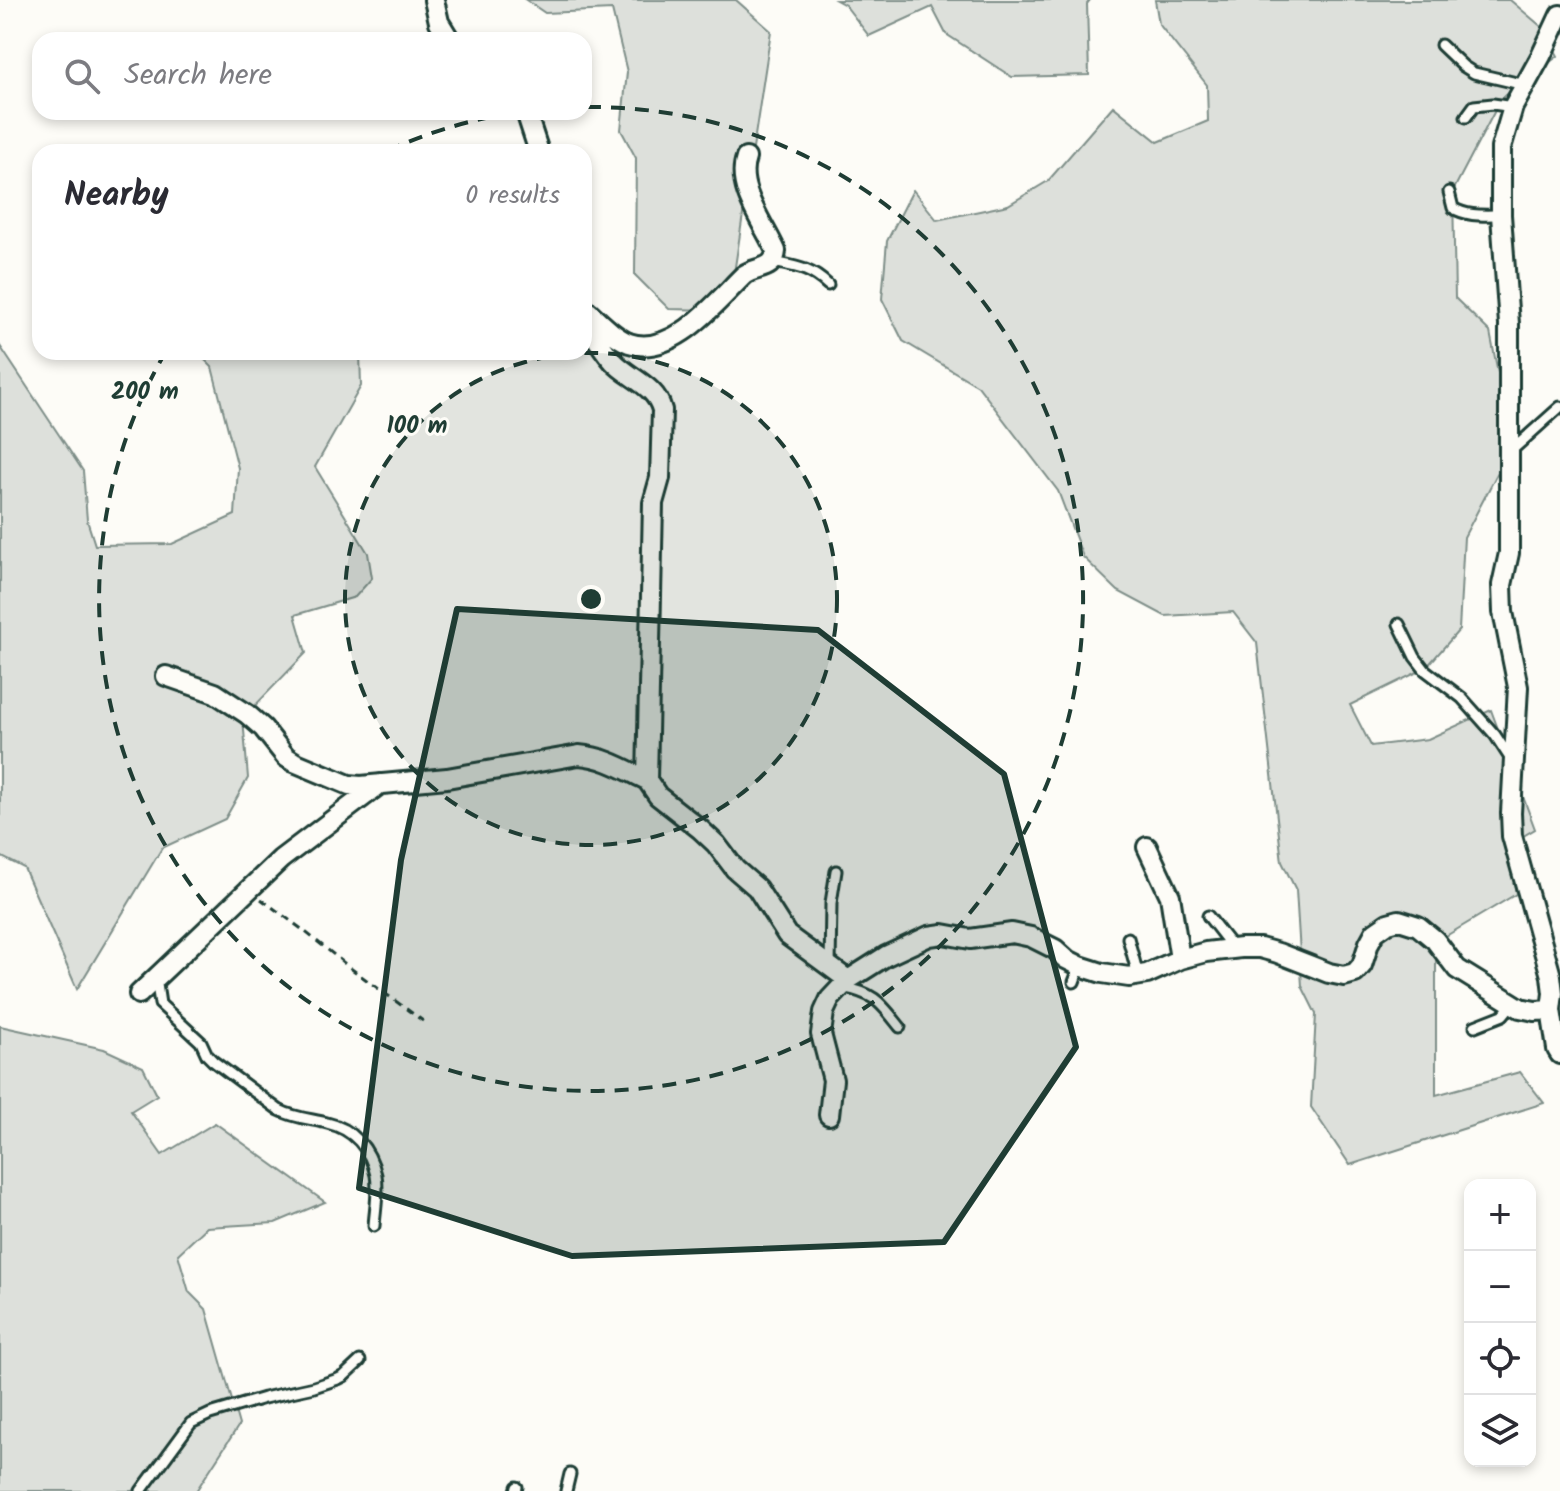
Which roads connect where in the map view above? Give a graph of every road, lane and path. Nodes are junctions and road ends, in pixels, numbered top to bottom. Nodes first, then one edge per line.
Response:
1 (434, 0) edge
2 (1560, 15) edge
3 (445, 32) edge
4 (1441, 45) dead end
5 (1525, 85) junction
6 (1513, 107) junction
7 (1466, 117) dead end
8 (529, 120) edge
9 (536, 144) edge
10 (746, 158) dead end
11 (1449, 192) dead end
12 (1501, 215) junction
13 (773, 262) junction
14 (828, 285) dead end
15 (592, 315) edge
16 (592, 330) edge
17 (1560, 407) edge
18 (1509, 453) junction
19 (1399, 624) dead end
20 (166, 676) dead end
21 (1514, 763) junction
22 (647, 780) junction
23 (380, 784) junction
24 (1147, 847) dead end
25 (836, 871) dead end
26 (248, 890) junction
27 (1208, 916) dead end
28 (1128, 938) dead end
29 (1234, 949) junction
30 (1180, 959) junction
31 (830, 967) junction
32 (1138, 975) junction
33 (156, 978) junction
34 (845, 984) junction
35 (139, 994) dead end
36 (1513, 1003) junction
37 (1551, 1010) junction
38 (423, 1021) dead end
39 (1475, 1026) dead end
40 (900, 1027) dead end
41 (1560, 1054) edge
42 (829, 1115) dead end
43 (374, 1226) dead end
44 (360, 1361) dead end
45 (570, 1474) dead end
46 (141, 1491) edge
47 (566, 1491) edge

1 - 3 street
2 - 5 street
4 - 5 lane
5 - 6 street
6 - 7 lane
6 - 12 street
8 - 9 street
10 - 13 street
11 - 12 lane
12 - 18 street
13 - 14 lane
13 - 15 street
16 - 22 street
17 - 18 lane
18 - 21 street
19 - 21 lane
20 - 23 street
21 - 37 street
22 - 23 street
22 - 31 street
23 - 26 street
24 - 30 street
25 - 31 lane
26 - 33 street
26 - 38 path
27 - 29 lane
28 - 32 lane
29 - 30 street
29 - 36 street
30 - 32 street
31 - 34 street
32 - 34 street
33 - 35 street
33 - 43 lane
34 - 40 lane
34 - 42 street
36 - 37 street
36 - 39 lane
37 - 41 street
44 - 46 lane
45 - 47 lane

